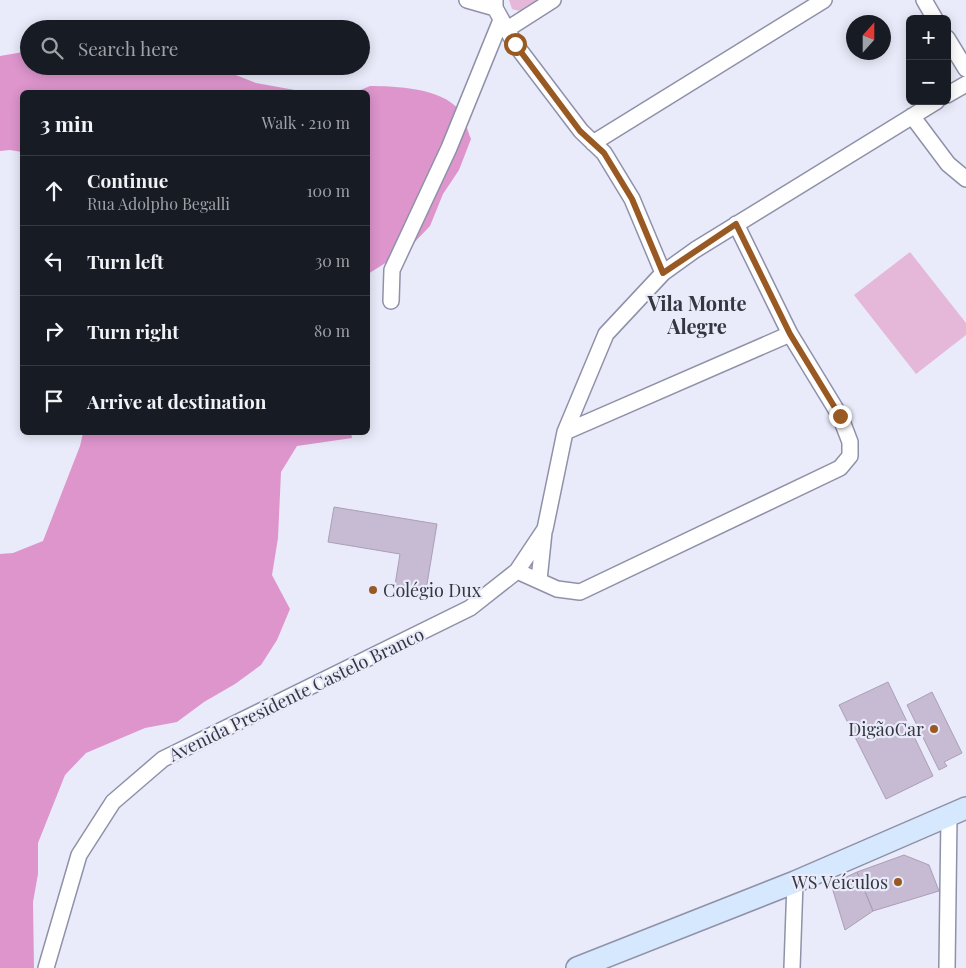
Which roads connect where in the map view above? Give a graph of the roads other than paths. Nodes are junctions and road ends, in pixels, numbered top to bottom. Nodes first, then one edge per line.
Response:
1 (467, 0) edge
2 (553, 0) edge
3 (824, 0) edge
4 (924, 0) edge
5 (499, 14) edge
6 (933, 15) edge
7 (951, 45) edge
8 (966, 69) edge
9 (966, 84) edge
10 (951, 93) edge
11 (930, 105) edge
12 (912, 116) junction
13 (593, 143) junction
14 (966, 178) edge
15 (736, 224) junction
16 (663, 273) junction
17 (391, 301) dead end
18 (790, 334) junction
19 (565, 432) junction
20 (545, 529) junction
21 (517, 571) junction
22 (539, 580) junction
23 (958, 812) edge
24 (795, 882) junction
25 (46, 968) edge
26 (577, 968) edge
27 (792, 968) edge
28 (947, 968) edge

1 - 5 street
2 - 5 street
3 - 13 street
4 - 6 street
5 - 13 street
5 - 17 street
7 - 8 street
9 - 10 street
11 - 12 street, Avenida Presidente Castelo Branco
12 - 14 street
12 - 15 street, Avenida Presidente Castelo Branco
13 - 16 street
15 - 16 street, Avenida Presidente Castelo Branco
15 - 18 street
16 - 19 street, Avenida Presidente Castelo Branco
18 - 19 street
18 - 22 street
19 - 20 street, Avenida Presidente Castelo Branco
20 - 21 street, Avenida Presidente Castelo Branco
20 - 22 street, Avenida Presidente Castelo Branco
21 - 22 street
21 - 25 street, Avenida Presidente Castelo Branco
23 - 24 main road
23 - 28 street
24 - 26 main road
24 - 27 street

